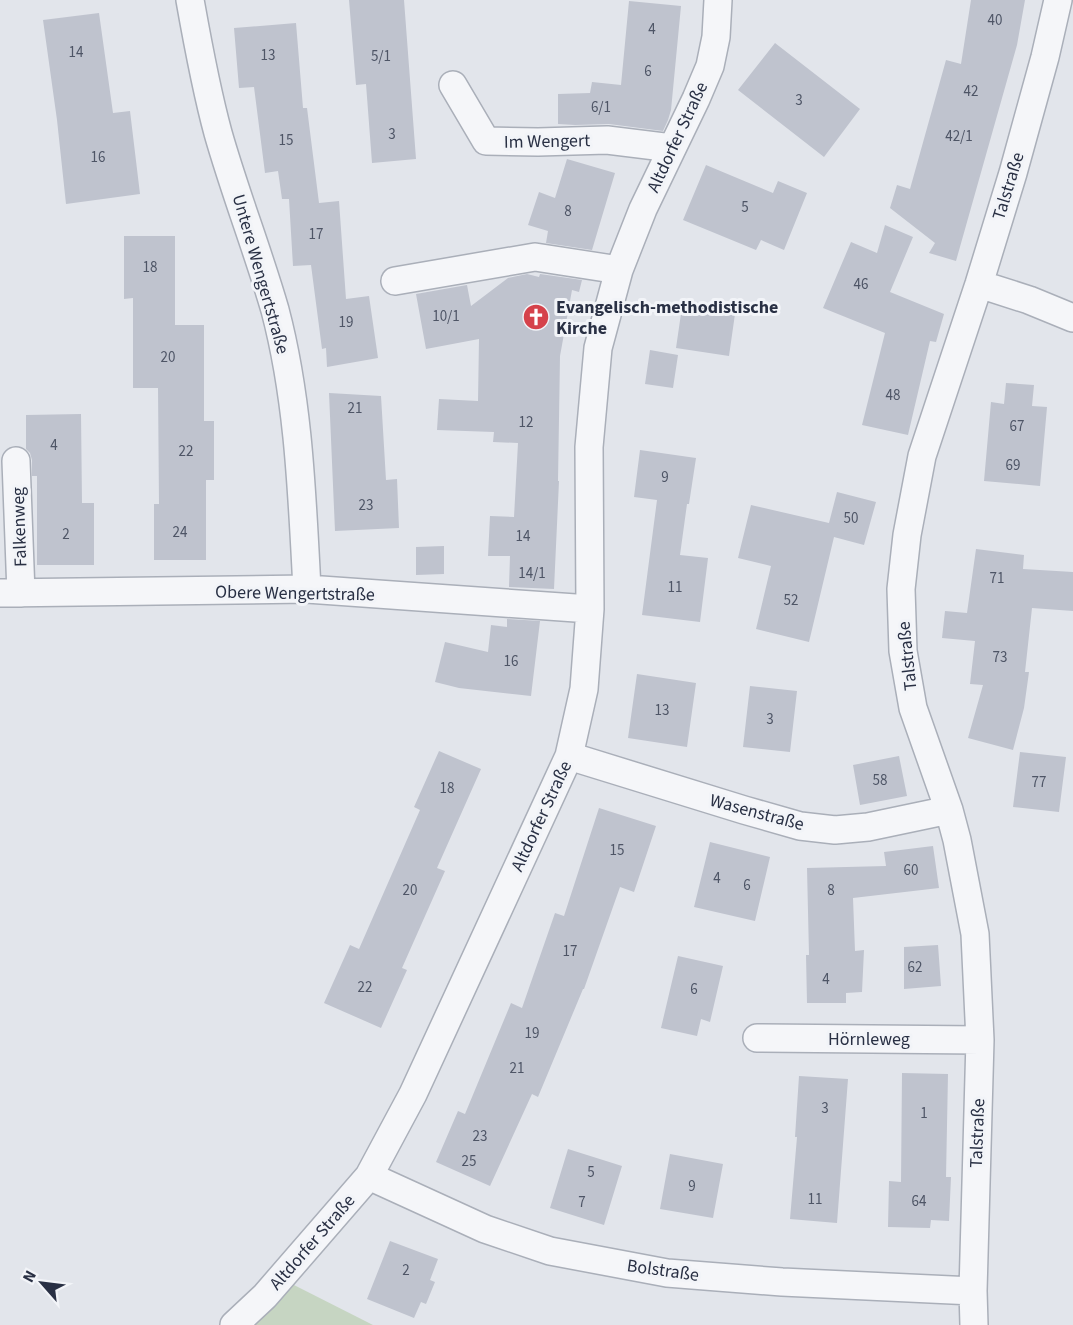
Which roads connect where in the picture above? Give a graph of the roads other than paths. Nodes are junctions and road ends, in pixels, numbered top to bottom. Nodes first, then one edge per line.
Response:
1 (190, 0) edge
2 (718, 0) edge
3 (1058, 0) edge
4 (453, 85) dead end
5 (672, 148) junction
6 (619, 270) junction
7 (395, 282) dead end
8 (979, 284) junction
9 (1073, 318) edge
10 (16, 461) dead end
11 (308, 589) junction
12 (10, 593) edge
13 (590, 609) junction
14 (569, 756) junction
15 (949, 810) junction
16 (757, 1038) dead end
17 (980, 1040) junction
18 (369, 1176) junction
19 (973, 1291) junction
20 (234, 1325) edge
21 (974, 1325) edge

1 - 11 street, Untere Wengertstraße
2 - 5 street, Altdorfer Straße
3 - 8 street, Talstraße
4 - 5 street, Im Wengert
5 - 6 street, Altdorfer Straße
6 - 7 street
6 - 13 street, Altdorfer Straße
8 - 9 street
8 - 15 street, Talstraße
10 - 12 street, Falkenweg
11 - 12 street, Obere Wengertstraße
11 - 13 street, Obere Wengertstraße
13 - 14 street, Altdorfer Straße
14 - 15 street, Wasenstraße
14 - 18 street, Altdorfer Straße
15 - 17 street, Talstraße
16 - 17 street, Hörnleweg
17 - 19 street, Talstraße
18 - 19 street, Bolstraße
18 - 20 street, Altdorfer Straße
19 - 21 street, Talstraße

